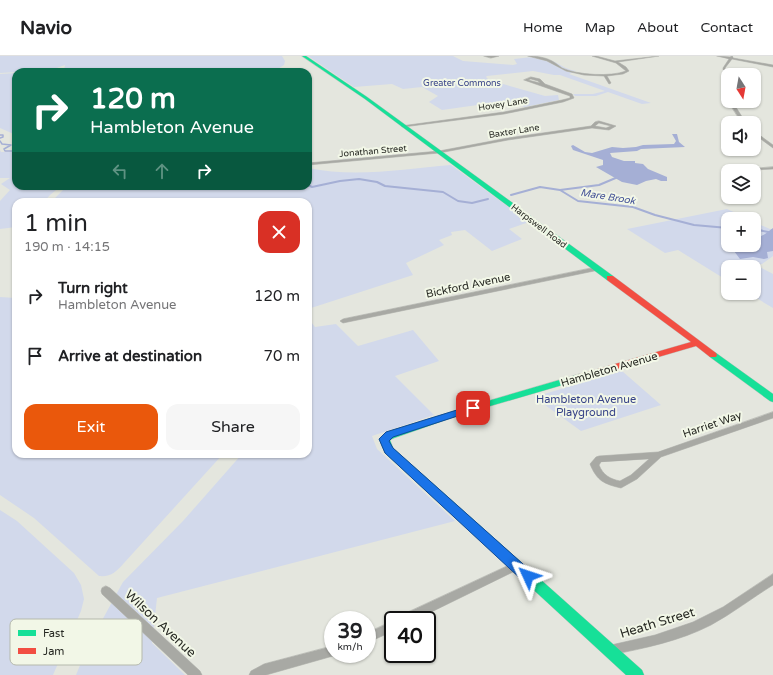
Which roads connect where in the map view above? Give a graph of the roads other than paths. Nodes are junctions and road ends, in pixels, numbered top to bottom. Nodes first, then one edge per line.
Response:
1 (304, 56) edge
2 (485, 56) edge
3 (498, 56) edge
4 (529, 56) edge
5 (593, 56) edge
6 (658, 56) edge
7 (718, 56) edge
8 (731, 57) edge
9 (615, 62) junction
10 (773, 66) edge
11 (724, 68) edge
12 (605, 75) junction
13 (609, 83) dead end
14 (544, 85) junction
15 (404, 126) junction
16 (592, 127) junction
17 (761, 138) edge
18 (773, 147) edge
19 (439, 152) junction
20 (312, 164) edge
21 (773, 168) edge
22 (761, 169) edge
23 (596, 269) junction
24 (343, 321) dead end
25 (698, 343) junction
26 (773, 399) edge
27 (773, 415) edge
28 (658, 455) junction
29 (516, 566) junction
30 (773, 579) edge
31 (106, 591) dead end
32 (423, 611) edge
33 (136, 619) edge
34 (142, 625) edge
35 (609, 650) junction
36 (324, 653) edge
37 (196, 675) edge
38 (255, 675) edge
39 (638, 675) edge

1 - 15 main road, Harpswell Road
2 - 3 street
4 - 12 street
5 - 9 street
6 - 9 street
7 - 8 street
8 - 10 street
8 - 11 street
9 - 12 street
12 - 13 street
14 - 14 street, Hovey Lane
14 - 15 street, Hovey Lane
15 - 19 main road, Harpswell Road
16 - 16 street, Baxter Lane
16 - 19 street, Baxter Lane
17 - 18 street
19 - 20 street, Jonathan Street
19 - 23 main road, Harpswell Road
21 - 22 street
23 - 24 street, Bickford Avenue
23 - 25 main road, Harpswell Road
25 - 26 main road, Harpswell Road
25 - 29 main road, Hambleton Avenue
27 - 28 street, Harriet Way
28 - 28 street, Harriet Way
29 - 32 street
29 - 35 main road
30 - 35 street, Heath Street
31 - 33 street, Wilson Avenue
34 - 37 street, Wilson Avenue
35 - 39 main road
36 - 38 street

